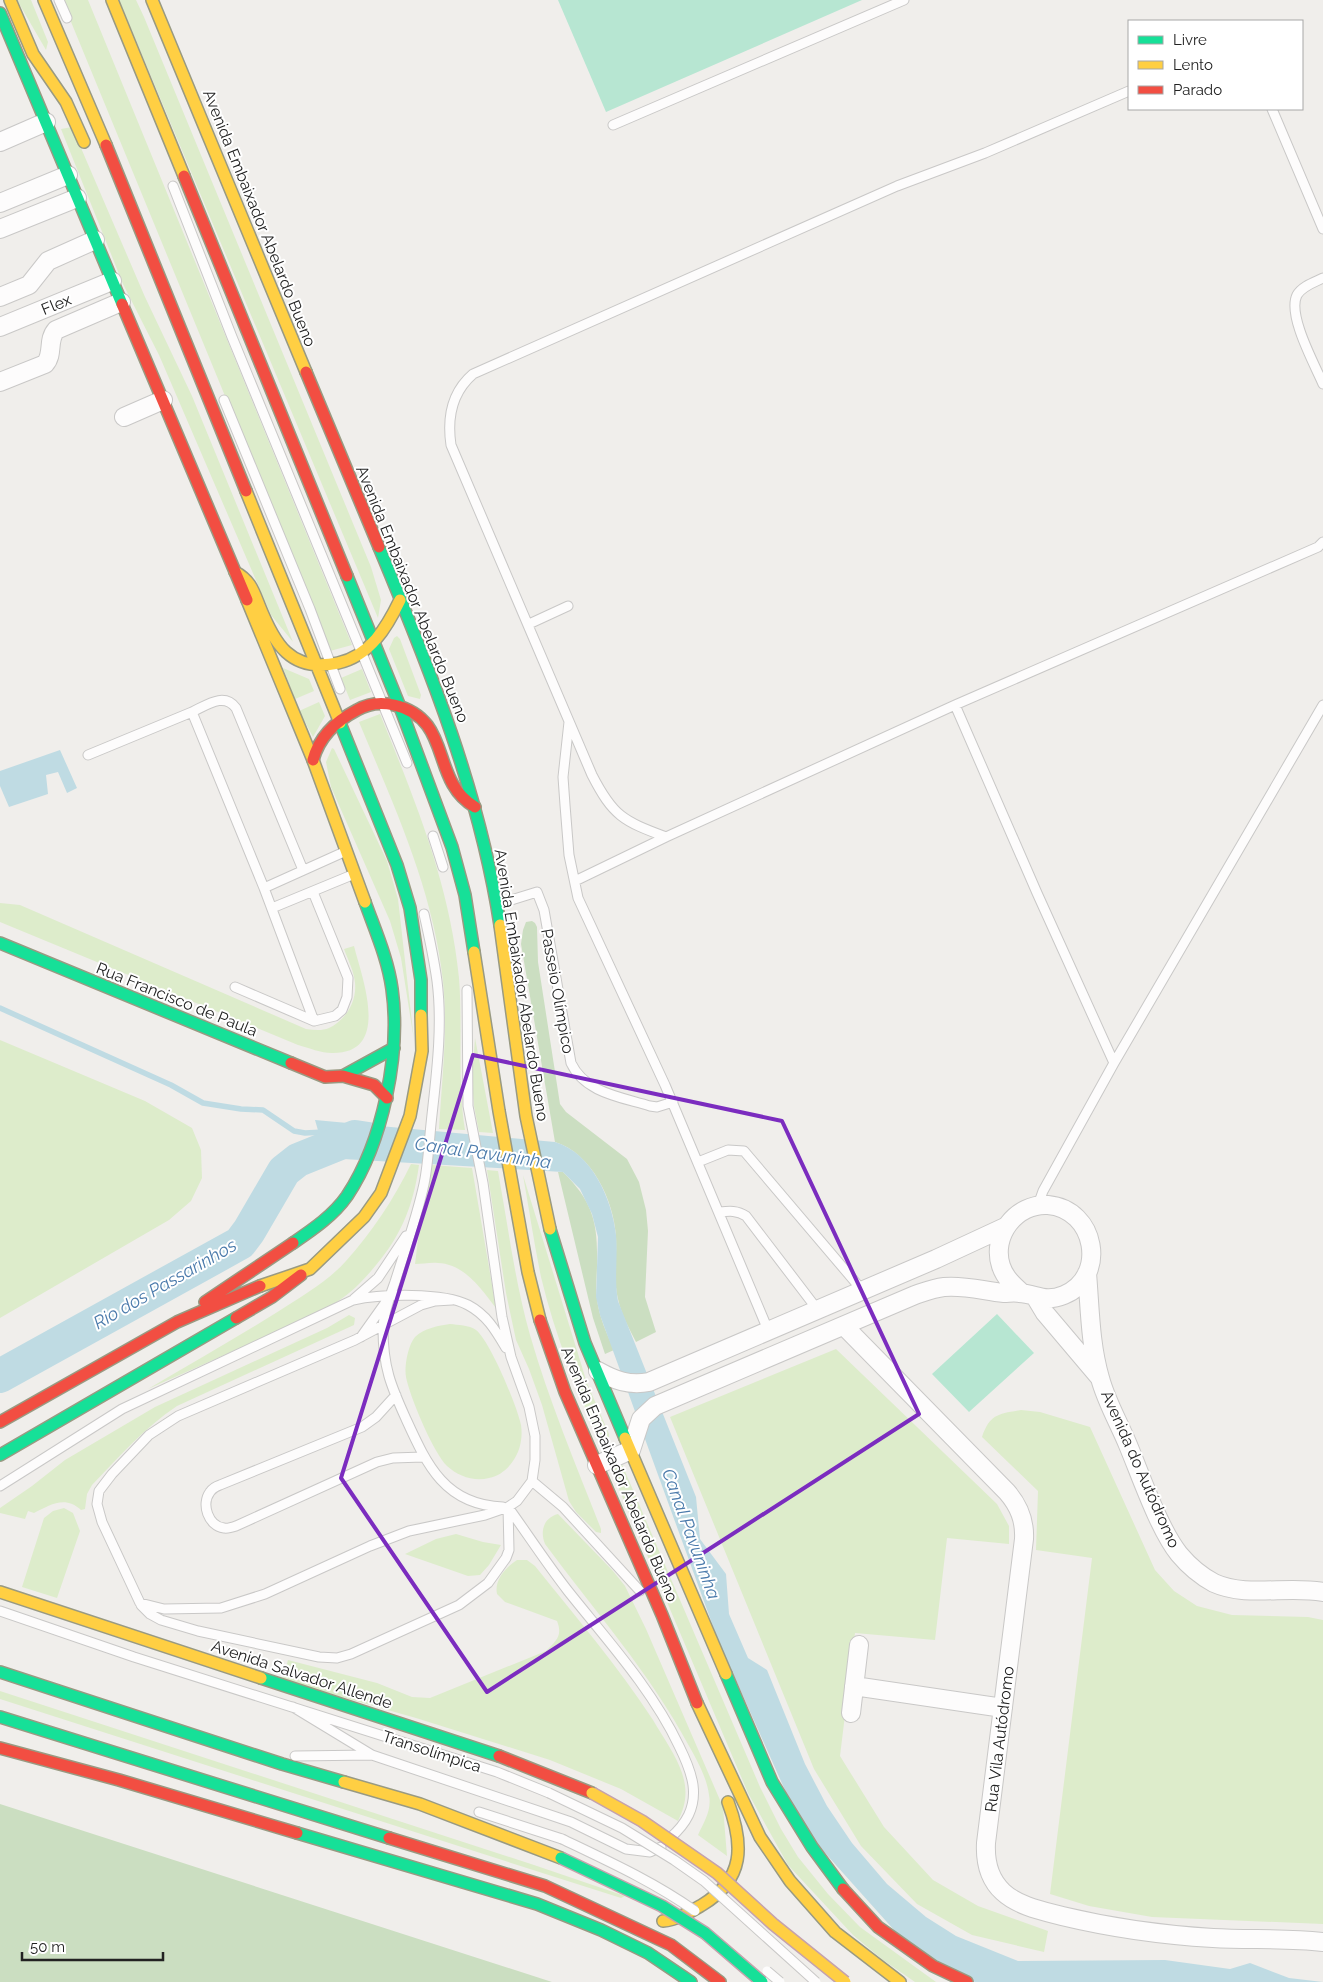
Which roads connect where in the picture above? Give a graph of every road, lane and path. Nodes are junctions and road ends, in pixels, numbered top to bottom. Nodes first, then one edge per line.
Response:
1 (10, 0) edge
2 (44, 0) edge
3 (59, 0) edge
4 (112, 0) edge
5 (152, 0) edge
6 (904, 0) edge
7 (0, 13) edge
8 (70, 27) dead end
9 (1128, 91) edge
10 (1272, 110) edge
11 (46, 122) junction
12 (613, 126) dead end
13 (0, 142) edge
14 (87, 150) dead end
15 (168, 174) dead end
16 (68, 175) junction
17 (114, 196) dead end
18 (76, 198) junction
19 (0, 203) edge
20 (138, 225) junction
21 (0, 229) edge
22 (1323, 229) edge
23 (95, 240) junction
24 (1323, 278) edge
25 (112, 281) junction
26 (0, 297) edge
27 (121, 302) junction
28 (0, 327) edge
29 (0, 382) edge
30 (1323, 384) edge
31 (220, 390) dead end
32 (163, 400) junction
33 (124, 417) dead end
34 (1323, 542) edge
35 (235, 572) junction
36 (400, 600) junction
37 (568, 606) dead end
38 (529, 624) junction
39 (374, 644) junction
40 (362, 653) junction
41 (332, 665) junction
42 (316, 666) junction
43 (382, 703) junction
44 (1323, 705) edge
45 (955, 706) junction
46 (400, 707) junction
47 (349, 710) junction
48 (192, 712) junction
49 (569, 719) junction
50 (338, 722) junction
51 (88, 755) dead end
52 (312, 760) junction
53 (410, 771) dead end
54 (475, 807) junction
55 (429, 824) dead end
56 (666, 838) junction
57 (347, 851) junction
58 (303, 870) junction
59 (445, 873) dead end
60 (355, 874) junction
61 (575, 881) junction
62 (264, 888) junction
63 (313, 892) junction
64 (495, 905) junction
65 (272, 908) junction
66 (423, 908) dead end
67 (0, 943) edge
68 (466, 977) dead end
69 (235, 987) dead end
70 (314, 1020) junction
71 (394, 1048) junction
72 (1114, 1063) junction
73 (344, 1076) junction
74 (387, 1098) junction
75 (672, 1102) junction
76 (698, 1162) junction
77 (1038, 1206) junction
78 (719, 1212) junction
79 (1006, 1227) junction
80 (412, 1228) junction
81 (310, 1269) junction
82 (1087, 1273) junction
83 (862, 1290) junction
84 (391, 1294) junction
85 (1029, 1295) junction
86 (353, 1300) junction
87 (452, 1300) junction
88 (817, 1309) junction
89 (177, 1322) junction
90 (383, 1326) junction
91 (844, 1326) junction
92 (768, 1330) junction
93 (360, 1337) junction
94 (511, 1357) junction
95 (598, 1371) junction
96 (1100, 1379) junction
97 (396, 1396) junction
98 (0, 1421) edge
99 (631, 1450) junction
100 (0, 1454) edge
101 (423, 1457) junction
102 (597, 1465) junction
103 (532, 1481) junction
104 (0, 1486) edge
105 (508, 1507) junction
106 (0, 1592) edge
107 (1323, 1592) edge
108 (140, 1603) junction
109 (0, 1611) edge
110 (662, 1615) junction
111 (859, 1645) dead end
112 (0, 1664) edge
113 (0, 1672) edge
114 (854, 1686) junction
115 (293, 1708) junction
116 (1003, 1708) junction
117 (851, 1713) dead end
118 (0, 1717) edge
119 (711, 1736) junction
120 (0, 1748) edge
121 (372, 1755) junction
122 (289, 1756) junction
123 (715, 1766) dead end
124 (722, 1790) dead end
125 (424, 1795) dead end
126 (470, 1810) dead end
127 (544, 1886) junction
128 (580, 1890) dead end
129 (705, 1918) dead end
130 (656, 1920) dead end
131 (1323, 1942) edge
132 (761, 1966) dead end
133 (691, 1982) edge
134 (720, 1982) edge
135 (762, 1982) edge
136 (780, 1982) edge
137 (816, 1982) edge
138 (845, 1982) edge
139 (900, 1982) edge
140 (967, 1982) edge

1 - 14 main road
2 - 20 main road
3 - 8 lane
4 - 39 main road, Avenida Embaixador Abelardo Bueno
5 - 36 main road, Avenida Embaixador Abelardo Bueno
6 - 12 lane
7 - 11 main road
9 - 38 lane
10 - 22 lane
11 - 13 street
11 - 16 main road
15 - 40 lane
16 - 18 main road
16 - 19 street
17 - 20 main road
18 - 21 street
18 - 23 main road
20 - 42 main road
23 - 25 main road
23 - 26 street
24 - 30 lane
25 - 27 main road
25 - 28 street, Flex
27 - 29 street
27 - 32 main road
31 - 41 lane
32 - 33 street
32 - 35 main road
34 - 45 lane
35 - 42 main road
35 - 52 main road
36 - 39 main road
36 - 54 main road, Avenida Embaixador Abelardo Bueno
37 - 38 lane
38 - 49 lane
39 - 40 main road
39 - 46 main road, Avenida Embaixador Abelardo Bueno
40 - 41 main road
40 - 43 lane
41 - 42 main road
41 - 47 lane
42 - 50 main road
43 - 46 main road
43 - 47 main road
43 - 53 lane
44 - 72 lane
45 - 56 lane
45 - 72 lane
46 - 54 main road
46 - 102 main road, Avenida Embaixador Abelardo Bueno
47 - 50 main road
48 - 51 lane
48 - 58 lane
48 - 62 lane
49 - 56 lane
49 - 61 lane
50 - 52 main road
50 - 81 main road
52 - 57 main road
54 - 64 main road, Avenida Embaixador Abelardo Bueno
55 - 59 lane
56 - 61 lane
57 - 58 lane
57 - 60 main road
58 - 62 lane
60 - 63 lane
60 - 71 main road
61 - 75 lane
62 - 65 lane
63 - 65 lane
63 - 70 lane
64 - 75 lane, Passeio Olímpico
64 - 95 main road, Avenida Embaixador Abelardo Bueno
65 - 70 lane
66 - 80 lane
67 - 73 main road, Rua Francisco de Paula
68 - 94 lane
69 - 70 lane
71 - 73 main road
71 - 74 main road
72 - 77 lane
73 - 74 main road, Rua Francisco de Paula
74 - 89 main road
75 - 76 lane
76 - 78 lane
76 - 83 lane
77 - 79 street
77 - 82 street
78 - 88 lane
78 - 92 lane
79 - 83 street
79 - 85 street
80 - 84 lane
80 - 86 lane
81 - 89 main road
81 - 100 main road
82 - 85 street
82 - 96 street
83 - 88 street
84 - 86 lane
84 - 87 lane
84 - 90 lane
84 - 93 lane
85 - 91 street
85 - 96 street
86 - 104 lane
87 - 90 lane
87 - 94 lane
88 - 92 street
89 - 98 main road
90 - 93 lane
90 - 97 lane
91 - 99 street
91 - 116 street, Rua Vila Autódromo
92 - 95 street
93 - 108 lane
94 - 103 lane
95 - 99 main road, Avenida Embaixador Abelardo Bueno
96 - 107 street, Avenida do Autódromo
97 - 101 lane
97 - 101 lane
99 - 102 street
99 - 140 main road, Avenida Embaixador Abelardo Bueno
101 - 105 lane
102 - 110 main road, Avenida Embaixador Abelardo Bueno
103 - 105 lane
103 - 110 lane
105 - 108 lane
105 - 108 lane
105 - 121 lane
106 - 138 main road, Avenida Salvador Allende, bridge
109 - 115 lane, Transolímpica
110 - 119 main road, Avenida Embaixador Abelardo Bueno
111 - 114 street
112 - 122 lane
113 - 135 main road, bridge
114 - 116 street
114 - 117 street
115 - 121 lane
115 - 137 lane, Transolímpica, bridge
116 - 131 street, Rua Vila Autódromo
118 - 127 main road
119 - 123 main road
119 - 139 main road
120 - 133 main road
121 - 122 lane
122 - 125 lane
124 - 130 main road
126 - 129 lane, bridge
127 - 128 main road
127 - 134 main road
132 - 136 lane, bridge

